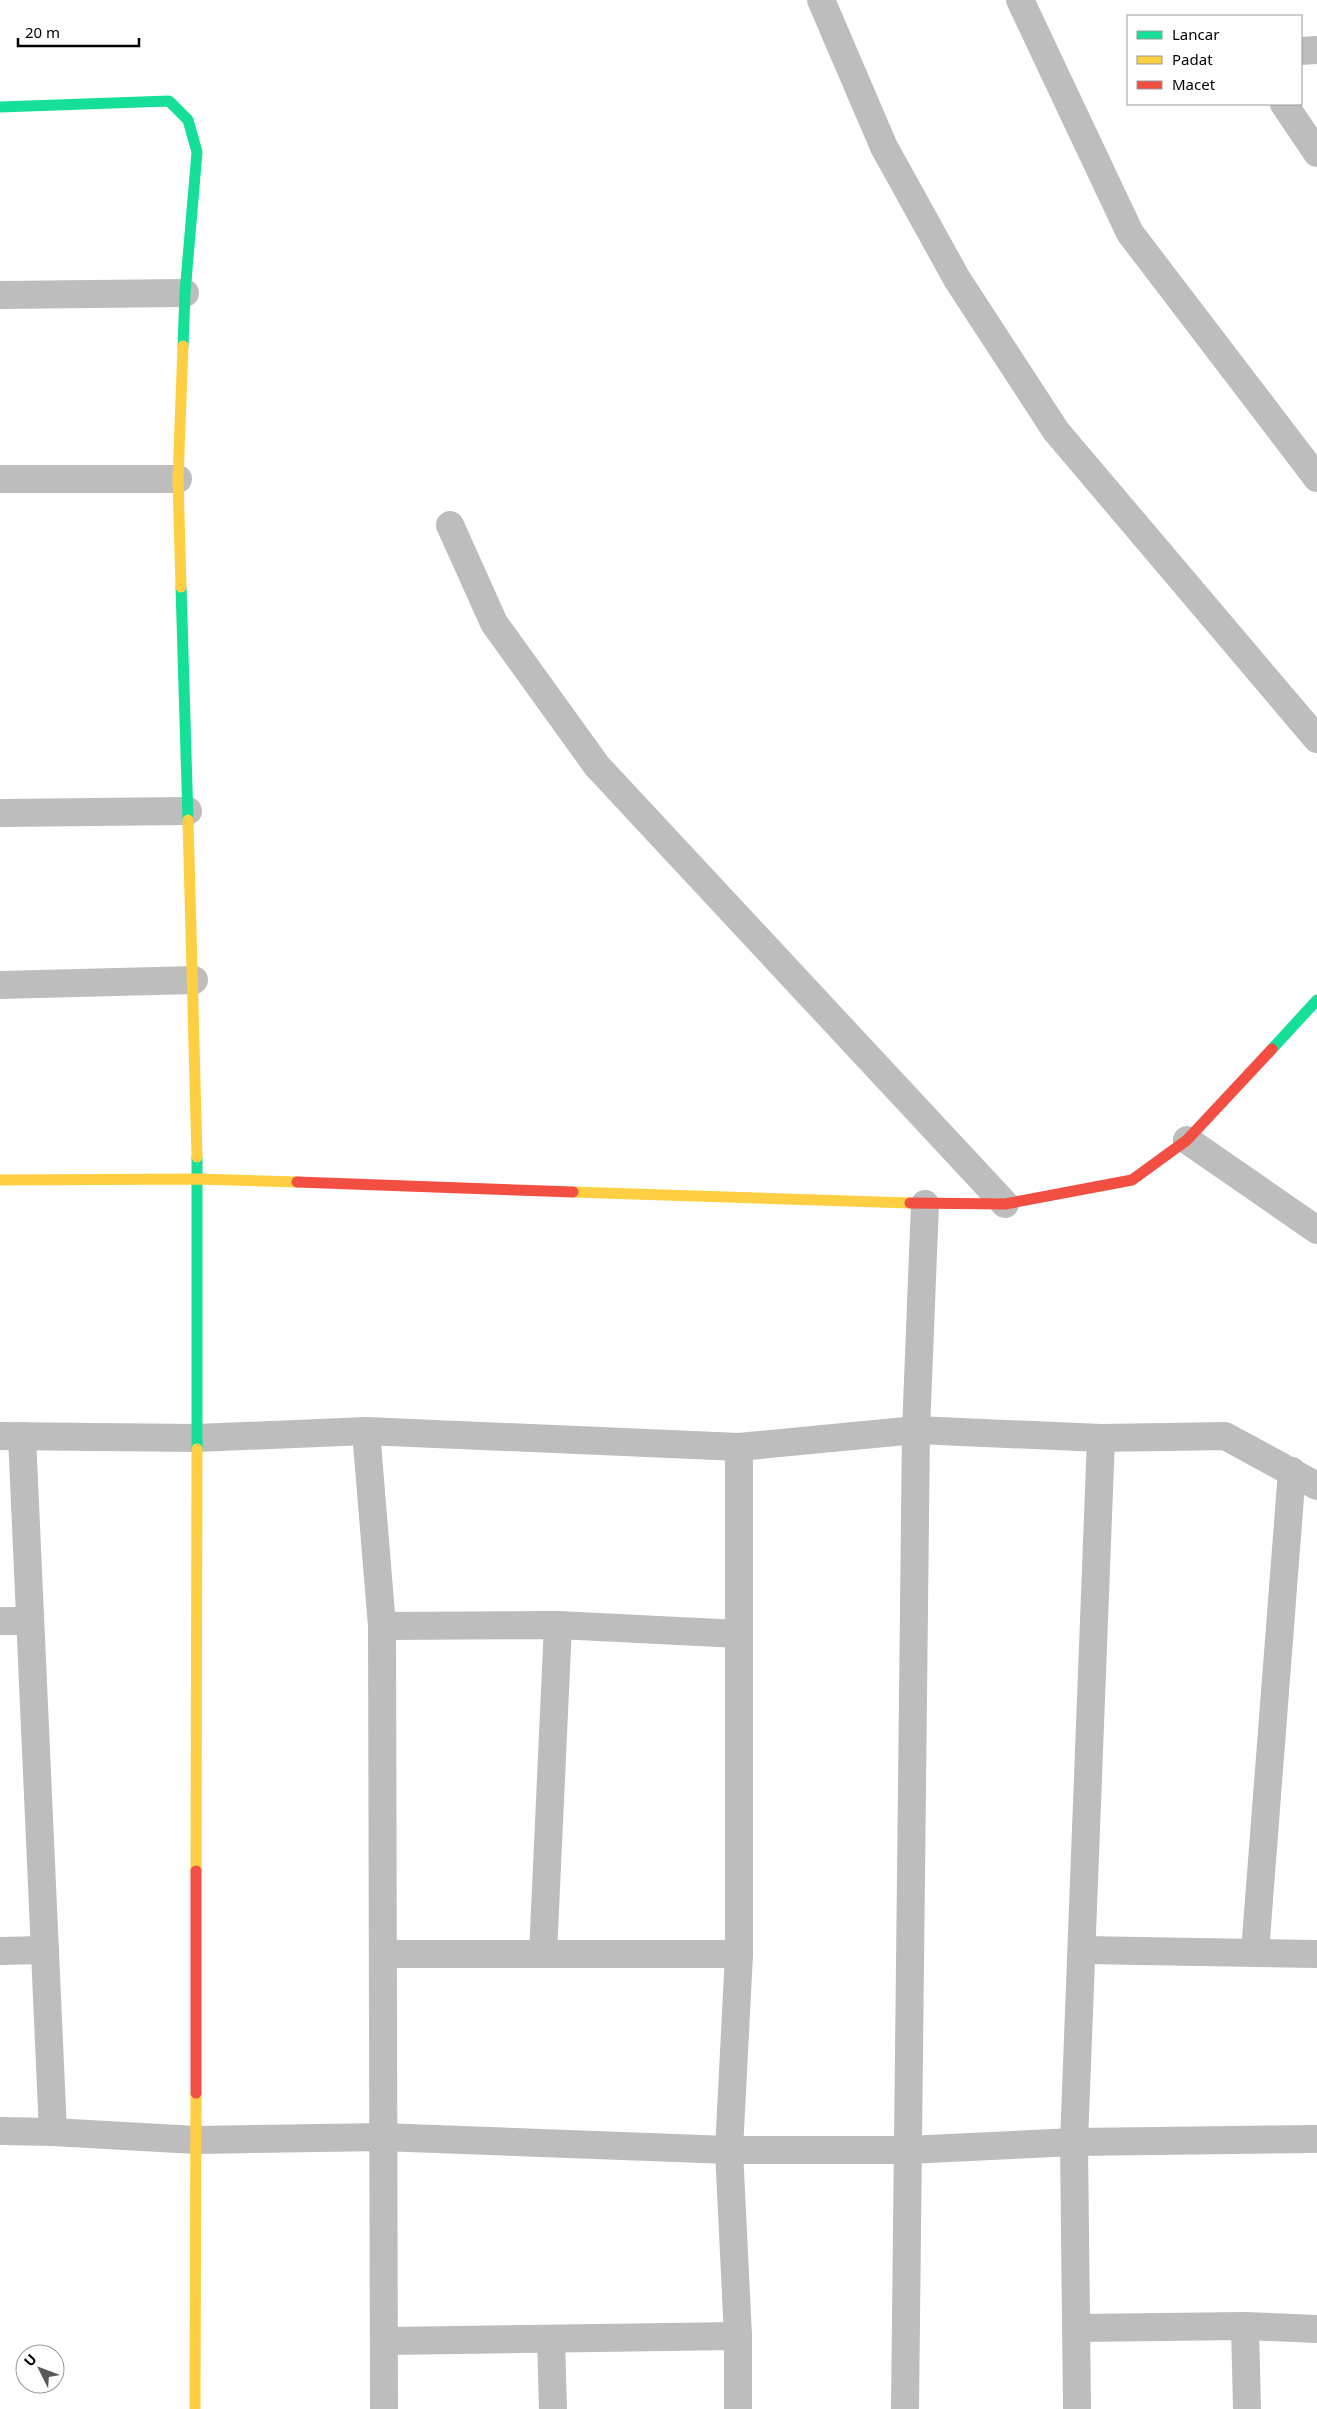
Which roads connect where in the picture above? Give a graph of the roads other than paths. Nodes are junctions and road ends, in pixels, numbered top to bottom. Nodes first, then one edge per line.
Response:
1 (821, 0) edge
2 (1020, 0) edge
3 (1317, 50) edge
4 (1302, 51) edge
5 (1285, 105) edge
6 (0, 107) edge
7 (1317, 153) edge
8 (185, 292) junction
9 (0, 295) edge
10 (1317, 478) edge
11 (0, 479) edge
12 (178, 479) junction
13 (450, 525) dead end
14 (1317, 738) edge
15 (188, 811) junction
16 (0, 813) edge
17 (194, 980) junction
18 (0, 986) edge
19 (1317, 1000) edge
20 (1187, 1140) junction
21 (198, 1179) junction
22 (0, 1180) edge
23 (925, 1204) junction
24 (1005, 1204) junction
25 (1317, 1230) edge
26 (916, 1430) junction
27 (366, 1431) junction
28 (11, 1436) edge
29 (197, 1438) junction
30 (1101, 1438) junction
31 (739, 1447) junction
32 (1292, 1471) junction
33 (1317, 1486) edge
34 (0, 1621) edge
35 (30, 1621) junction
36 (558, 1625) junction
37 (382, 1626) junction
38 (739, 1634) junction
39 (45, 1950) junction
40 (1082, 1950) junction
41 (0, 1951) edge
42 (1255, 1952) junction
43 (383, 1954) junction
44 (543, 1954) junction
45 (738, 1954) junction
46 (1317, 1954) edge
47 (0, 2131) edge
48 (53, 2132) junction
49 (382, 2137) junction
50 (1317, 2139) edge
51 (196, 2140) junction
52 (1074, 2142) junction
53 (729, 2150) junction
54 (907, 2150) junction
55 (1245, 2326) junction
56 (1077, 2328) junction
57 (1317, 2328) edge
58 (738, 2336) junction
59 (551, 2339) junction
60 (384, 2341) junction
61 (195, 2409) edge
62 (384, 2409) edge
63 (553, 2409) edge
64 (738, 2409) edge
65 (905, 2409) edge
66 (1077, 2409) edge
67 (1247, 2409) edge

1 - 14 street
2 - 10 street
3 - 4 street
5 - 7 street
6 - 8 street
8 - 9 street
8 - 12 street
11 - 12 street
12 - 15 street
13 - 24 street
15 - 16 street
15 - 17 street
17 - 18 street
17 - 21 street
19 - 20 street
20 - 24 street
20 - 25 street
21 - 22 street
21 - 23 street
21 - 29 street
23 - 24 street
23 - 26 street
26 - 30 street
26 - 31 street
26 - 54 street
27 - 29 street
27 - 31 street
27 - 37 street
28 - 29 street
28 - 35 street
29 - 51 street
30 - 32 street
30 - 40 street
31 - 38 street
32 - 33 street
32 - 42 street
34 - 35 street
35 - 39 street
36 - 37 street
36 - 38 street
36 - 44 street
37 - 43 street
38 - 45 street
39 - 41 street
39 - 48 street
40 - 42 street
40 - 52 street
42 - 46 street
43 - 44 street
43 - 49 street
44 - 45 street
45 - 53 street
47 - 48 street
48 - 51 street
49 - 51 street
49 - 53 street
49 - 60 street
50 - 52 street
51 - 61 street
52 - 54 street
52 - 56 street
53 - 54 street
53 - 58 street
54 - 65 street
55 - 56 street
55 - 57 street
55 - 67 street
56 - 66 street
58 - 59 street
58 - 64 street
59 - 60 street
59 - 63 street
60 - 62 street

